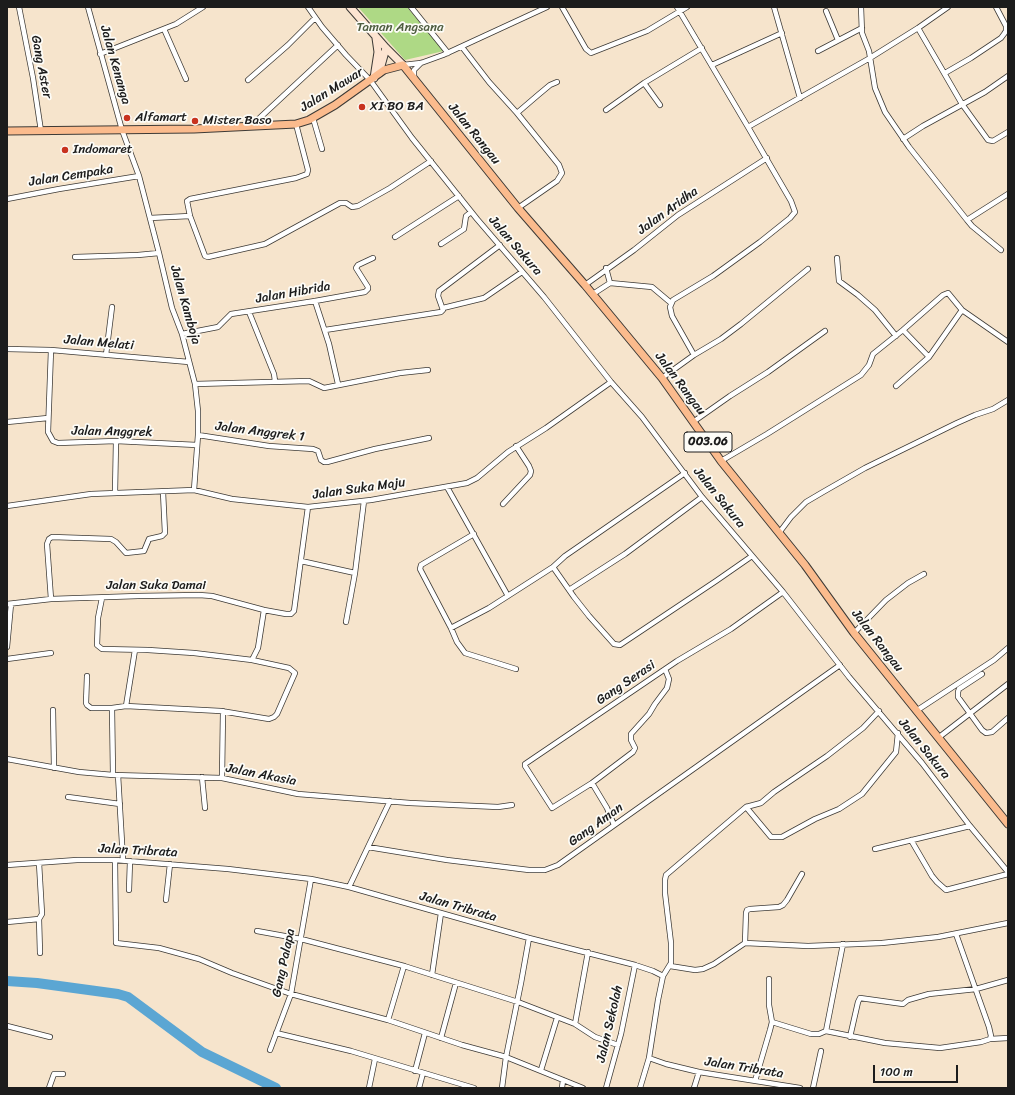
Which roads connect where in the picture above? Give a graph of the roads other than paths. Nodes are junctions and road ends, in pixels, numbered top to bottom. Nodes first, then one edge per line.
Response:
1 (19, 7) edge
2 (88, 7) edge
3 (203, 7) edge
4 (308, 7) edge
5 (350, 7) edge
6 (411, 7) edge
7 (547, 7) edge
8 (562, 7) edge
9 (687, 7) edge
10 (774, 7) edge
11 (861, 7) edge
12 (948, 7) edge
13 (996, 7) edge
14 (678, 9) edge
15 (826, 11) dead end
16 (315, 18) junction
17 (1006, 19) edge
18 (862, 28) junction
19 (918, 28) junction
20 (164, 29) junction
21 (782, 33) junction
22 (376, 38) junction
23 (838, 40) junction
24 (338, 45) junction
25 (462, 46) junction
26 (386, 48) junction
27 (702, 48) junction
28 (818, 51) dead end
29 (448, 53) junction
30 (100, 54) junction
31 (870, 58) junction
32 (421, 63) junction
33 (712, 65) junction
34 (416, 68) junction
35 (408, 72) junction
36 (945, 73) junction
37 (1008, 76) edge
38 (374, 77) junction
39 (186, 79) dead end
40 (248, 80) dead end
41 (557, 82) dead end
42 (644, 83) junction
43 (800, 98) junction
44 (962, 104) junction
45 (660, 105) dead end
46 (606, 110) dead end
47 (516, 114) junction
48 (313, 118) junction
49 (296, 124) junction
50 (250, 127) junction
51 (748, 127) junction
52 (122, 130) junction
53 (7, 131) edge
54 (41, 131) junction
55 (1008, 132) edge
56 (903, 139) junction
57 (322, 149) dead end
58 (766, 158) junction
59 (431, 161) junction
60 (139, 176) junction
61 (1008, 194) edge
62 (458, 196) junction
63 (7, 199) edge
64 (518, 208) junction
65 (471, 212) junction
66 (190, 216) junction
67 (150, 218) junction
68 (967, 220) junction
69 (395, 237) dead end
70 (441, 244) dead end
71 (500, 245) junction
72 (1001, 250) dead end
73 (159, 252) junction
74 (75, 257) dead end
75 (373, 258) dead end
76 (837, 258) dead end
77 (606, 268) junction
78 (808, 269) dead end
79 (522, 272) junction
80 (610, 283) junction
81 (585, 285) junction
82 (593, 294) junction
83 (315, 301) junction
84 (671, 303) junction
85 (112, 307) dead end
86 (443, 308) junction
87 (962, 310) junction
88 (249, 312) junction
89 (325, 330) junction
90 (903, 330) junction
91 (825, 331) dead end
92 (182, 334) junction
93 (896, 336) junction
94 (1008, 342) edge
95 (7, 349) edge
96 (51, 350) junction
97 (694, 354) junction
98 (106, 355) junction
99 (928, 357) junction
100 (189, 362) junction
101 (428, 370) dead end
102 (662, 378) junction
103 (275, 381) junction
104 (611, 382) junction
105 (195, 384) junction
106 (338, 384) junction
107 (896, 386) dead end
108 (1008, 400) edge
109 (48, 418) junction
110 (7, 422) edge
111 (693, 422) junction
112 (198, 435) junction
113 (429, 438) dead end
114 (116, 441) junction
115 (197, 445) junction
116 (516, 446) junction
117 (721, 461) junction
118 (685, 473) junction
119 (447, 487) junction
120 (194, 490) junction
121 (163, 492) junction
122 (115, 493) junction
123 (702, 497) junction
124 (364, 501) junction
125 (503, 504) dead end
126 (7, 506) edge
127 (308, 507) junction
128 (779, 533) junction
129 (474, 534) junction
130 (752, 556) junction
131 (301, 561) junction
132 (553, 567) junction
133 (355, 573) junction
134 (924, 574) dead end
135 (569, 590) junction
136 (783, 592) junction
137 (508, 596) junction
138 (102, 598) junction
139 (51, 599) junction
140 (9, 604) edge
141 (264, 610) junction
142 (346, 622) dead end
143 (451, 628) junction
144 (854, 633) junction
145 (7, 647) edge
146 (1008, 648) edge
147 (135, 650) junction
148 (51, 653) dead end
149 (7, 659) edge
150 (252, 660) junction
151 (840, 665) junction
152 (516, 669) dead end
153 (665, 669) junction
154 (982, 674) dead end
155 (87, 676) dead end
156 (1008, 684) edge
157 (126, 706) junction
158 (112, 708) junction
159 (53, 710) dead end
160 (223, 711) junction
161 (916, 711) junction
162 (879, 712) junction
163 (970, 713) junction
164 (1008, 718) edge
165 (898, 734) junction
166 (938, 738) junction
167 (7, 759) edge
168 (54, 768) junction
169 (116, 775) junction
170 (202, 777) junction
171 (222, 778) junction
172 (592, 783) junction
173 (68, 797) dead end
174 (390, 801) junction
175 (120, 804) junction
176 (512, 805) dead end
177 (746, 807) junction
178 (205, 808) dead end
179 (1008, 824) edge
180 (614, 825) junction
181 (970, 826) junction
182 (910, 840) junction
183 (368, 847) junction
184 (874, 849) dead end
185 (115, 860) junction
186 (123, 860) junction
187 (130, 861) junction
188 (39, 863) junction
189 (170, 864) junction
190 (7, 865) edge
191 (1008, 873) edge
192 (802, 874) dead end
193 (311, 879) junction
194 (349, 887) junction
195 (129, 890) dead end
196 (166, 900) dead end
197 (441, 913) junction
198 (39, 919) junction
199 (7, 922) edge
200 (1008, 923) edge
201 (258, 931) dead end
202 (956, 934) junction
203 (529, 938) junction
204 (301, 939) junction
205 (745, 943) junction
206 (843, 944) junction
207 (588, 952) junction
208 (40, 953) dead end
209 (635, 965) junction
210 (404, 966) junction
211 (670, 966) junction
212 (432, 975) junction
213 (663, 976) junction
214 (769, 979) dead end
215 (1008, 980) edge
216 (456, 983) junction
217 (976, 989) junction
218 (291, 994) junction
219 (518, 1002) junction
220 (557, 1018) junction
221 (388, 1020) junction
222 (772, 1022) junction
223 (575, 1024) junction
224 (7, 1026) edge
225 (826, 1031) junction
226 (276, 1033) junction
227 (425, 1033) junction
228 (50, 1037) dead end
229 (850, 1037) junction
230 (440, 1038) junction
231 (1008, 1038) edge
232 (990, 1039) junction
233 (618, 1045) junction
234 (270, 1050) dead end
235 (821, 1051) dead end
236 (506, 1057) junction
237 (649, 1058) junction
238 (375, 1059) junction
239 (541, 1070) junction
240 (415, 1071) junction
241 (699, 1072) junction
242 (423, 1073) junction
243 (63, 1074) dead end
244 (563, 1080) junction
245 (755, 1081) junction
246 (49, 1088) edge
247 (369, 1088) edge
248 (419, 1088) edge
249 (474, 1088) edge
250 (502, 1088) edge
251 (562, 1088) edge
252 (583, 1088) edge
253 (606, 1088) edge
254 (640, 1088) edge
255 (694, 1088) edge
256 (800, 1088) edge
257 (813, 1088) edge

1 - 54 street, Gang Aster
2 - 30 street, Jalan Kenanga
3 - 20 street
4 - 16 street, Jalan Sakura
5 - 22 street, Jalan Rangau
6 - 29 street
7 - 25 street
8 - 14 street
9 - 14 street
10 - 21 street
11 - 18 street
12 - 19 street
13 - 17 street
14 - 27 street
15 - 23 street
16 - 24 street, Jalan Sakura
16 - 40 street
17 - 36 street
18 - 23 street
18 - 31 street
19 - 31 street
19 - 36 street
20 - 30 street
20 - 39 street
21 - 33 street
21 - 43 street
22 - 26 street, Jalan Rangau
22 - 38 street
23 - 28 street
24 - 38 street, Jalan Sakura
24 - 50 street
25 - 29 street
25 - 47 street
26 - 35 street, Jalan Rangau
26 - 38 street
27 - 33 street
27 - 42 street
29 - 32 street
30 - 52 street, Jalan Kenanga
31 - 43 street
31 - 56 street
32 - 34 street
32 - 35 street
33 - 51 street
34 - 35 street
34 - 35 street
35 - 38 main road, Jalan Mawar
35 - 64 main road, Jalan Rangau / 003.06
36 - 44 street
37 - 44 street
38 - 48 main road, Jalan Mawar
38 - 59 street, Jalan Sakura
41 - 47 street
42 - 45 street
42 - 46 street
43 - 51 street
44 - 55 street
44 - 56 street
47 - 64 street
48 - 49 main road, Jalan Mawar
48 - 57 street
49 - 50 main road, Jalan Mawar
49 - 66 street
50 - 52 main road, Jalan Mawar
51 - 58 street
52 - 54 main road, Jalan Mawar
52 - 60 street, Jalan Kamboja
53 - 54 main road, Jalan Mawar
56 - 68 street
58 - 77 street, Jalan Aridha
58 - 84 street
59 - 62 street, Jalan Sakura
59 - 66 street
60 - 63 street, Jalan Cempaka
60 - 67 street, Jalan Kamboja
61 - 68 street
62 - 65 street, Jalan Sakura
62 - 69 street
64 - 81 main road, Jalan Rangau / 003.06
65 - 70 street
65 - 71 street, Jalan Sakura
66 - 67 street
67 - 73 street, Jalan Kamboja
68 - 72 street
71 - 79 street, Jalan Sakura
71 - 86 street
73 - 74 street
73 - 92 street, Jalan Kamboja
75 - 83 street, Jalan Hibrida
76 - 93 street
77 - 80 street
77 - 81 street, Jalan Aridha
78 - 97 street
79 - 86 street
79 - 104 street, Jalan Sakura
80 - 82 street
80 - 84 street
81 - 82 main road, Jalan Rangau / 003.06
82 - 102 main road, Jalan Rangau / 003.06
83 - 88 street, Jalan Hibrida
83 - 89 street
84 - 97 street
85 - 98 street
86 - 89 street
87 - 90 street
87 - 94 street
87 - 99 street
88 - 92 street, Jalan Hibrida
88 - 103 street
89 - 106 street
90 - 93 street
90 - 99 street
91 - 111 street
92 - 100 street, Jalan Kamboja
93 - 117 street
95 - 96 street, Jalan Melati
96 - 98 street, Jalan Melati
96 - 109 street, Jalan Anggrek
97 - 102 street
98 - 100 street, Jalan Melati
99 - 107 street
100 - 105 street, Jalan Kamboja
101 - 106 street
102 - 111 main road, Jalan Rangau / 003.06
103 - 105 street
103 - 106 street
104 - 116 street, Jalan Suka Maju
104 - 118 street, Jalan Sakura
105 - 112 street, Jalan Kamboja
108 - 128 street
109 - 110 street
109 - 114 street, Jalan Anggrek
111 - 117 main road, Jalan Rangau / 003.06
112 - 113 street, Jalan Anggrek 1
112 - 115 street, Jalan Kamboja
114 - 115 street, Jalan Anggrek
114 - 122 street
115 - 120 street, Jalan Kamboja
116 - 119 street, Jalan Suka Maju
116 - 125 street
117 - 128 main road, Jalan Rangau / 003.06
118 - 123 street, Jalan Sakura
118 - 132 street
119 - 124 street, Jalan Suka Maju
119 - 129 street
120 - 121 street, Jalan Suka Maju
120 - 127 street, Jalan Suka Maju
121 - 122 street, Jalan Suka Maju
121 - 139 street
122 - 126 street, Jalan Suka Maju
123 - 130 street, Jalan Sakura
123 - 135 street
124 - 127 street, Jalan Suka Maju
124 - 133 street
127 - 131 street, Jalan Suka Damai
128 - 144 main road, Jalan Rangau / 003.06
129 - 137 street
129 - 143 street
130 - 135 street
130 - 136 street, Jalan Sakura
131 - 133 street
131 - 141 street, Jalan Suka Damai
132 - 135 street
132 - 137 street
133 - 142 street
134 - 144 street
136 - 151 street, Jalan Sakura
136 - 153 street, Gang Serasi
137 - 143 street
138 - 139 street, Jalan Suka Damai
138 - 141 street, Jalan Suka Damai
138 - 147 street
139 - 140 street, Jalan Suka Damai
140 - 145 street
141 - 150 street
143 - 152 street
144 - 161 main road, Jalan Rangau / 003.06
146 - 161 street
147 - 150 street
147 - 157 street
148 - 149 street
150 - 160 street
151 - 162 street, Jalan Sakura
151 - 180 street, Gang Aman
153 - 172 street
153 - 172 street, Gang Serasi
154 - 163 street
155 - 158 street
156 - 163 street
157 - 158 street
157 - 160 street
158 - 169 street
159 - 168 street
160 - 171 street
161 - 166 main road, Jalan Rangau / 003.06
162 - 165 street, Jalan Sakura
162 - 177 street
163 - 164 street
163 - 166 street
165 - 177 street
165 - 181 street, Jalan Sakura
166 - 179 main road, Jalan Rangau / 003.06
167 - 168 street, Jalan Akasia
168 - 169 street, Jalan Akasia
169 - 170 street, Jalan Akasia
169 - 175 street
170 - 171 street, Jalan Akasia
170 - 178 street
171 - 174 street, Jalan Akasia
172 - 180 street
173 - 175 street
174 - 176 street, Jalan Akasia
174 - 183 street
175 - 186 street
177 - 211 street
180 - 183 street, Gang Aman
181 - 182 street
181 - 191 street, Jalan Sakura
182 - 184 street
182 - 191 street
183 - 194 street
185 - 186 street, Jalan Tribrata
185 - 188 street, Jalan Tribrata
185 - 218 street
186 - 187 street, Jalan Tribrata
187 - 189 street, Jalan Tribrata
187 - 195 street
188 - 190 street, Jalan Tribrata
188 - 198 street
189 - 193 street, Jalan Tribrata
189 - 196 street
192 - 205 street
193 - 194 street, Jalan Tribrata
193 - 204 street, Gang Palapa
194 - 197 street, Jalan Tribrata
197 - 203 street, Jalan Tribrata
197 - 212 street
198 - 199 street
198 - 208 street
200 - 202 street
201 - 204 street
202 - 206 street
202 - 217 street
203 - 207 street, Jalan Tribrata
203 - 219 street
204 - 210 street
204 - 218 street, Gang Palapa
205 - 206 street
205 - 211 street
206 - 225 street
207 - 209 street, Jalan Tribrata
207 - 223 street
209 - 213 street, Jalan Tribrata
209 - 233 street, Jalan Sekolah
210 - 212 street
210 - 221 street
211 - 213 street
212 - 216 street
213 - 237 street
214 - 222 street
215 - 217 street
216 - 219 street
216 - 230 street
217 - 229 street
217 - 232 street
218 - 221 street
218 - 226 street, Gang Palapa
219 - 220 street
219 - 236 street
220 - 223 street
220 - 239 street
221 - 227 street
222 - 225 street
222 - 245 street
223 - 233 street
224 - 228 street
225 - 229 street
226 - 234 street, Gang Palapa
226 - 238 street
227 - 230 street
227 - 240 street
229 - 232 street
230 - 236 street
231 - 232 street
233 - 253 street, Jalan Sekolah
235 - 257 street
236 - 239 street
236 - 250 street
237 - 241 street, Jalan Tribrata
237 - 254 street
238 - 240 street
238 - 247 street
239 - 244 street
240 - 242 street
241 - 245 street, Jalan Tribrata
241 - 255 street
242 - 248 street
242 - 249 street
243 - 246 street
244 - 251 street
244 - 252 street
245 - 256 street, Jalan Tribrata

